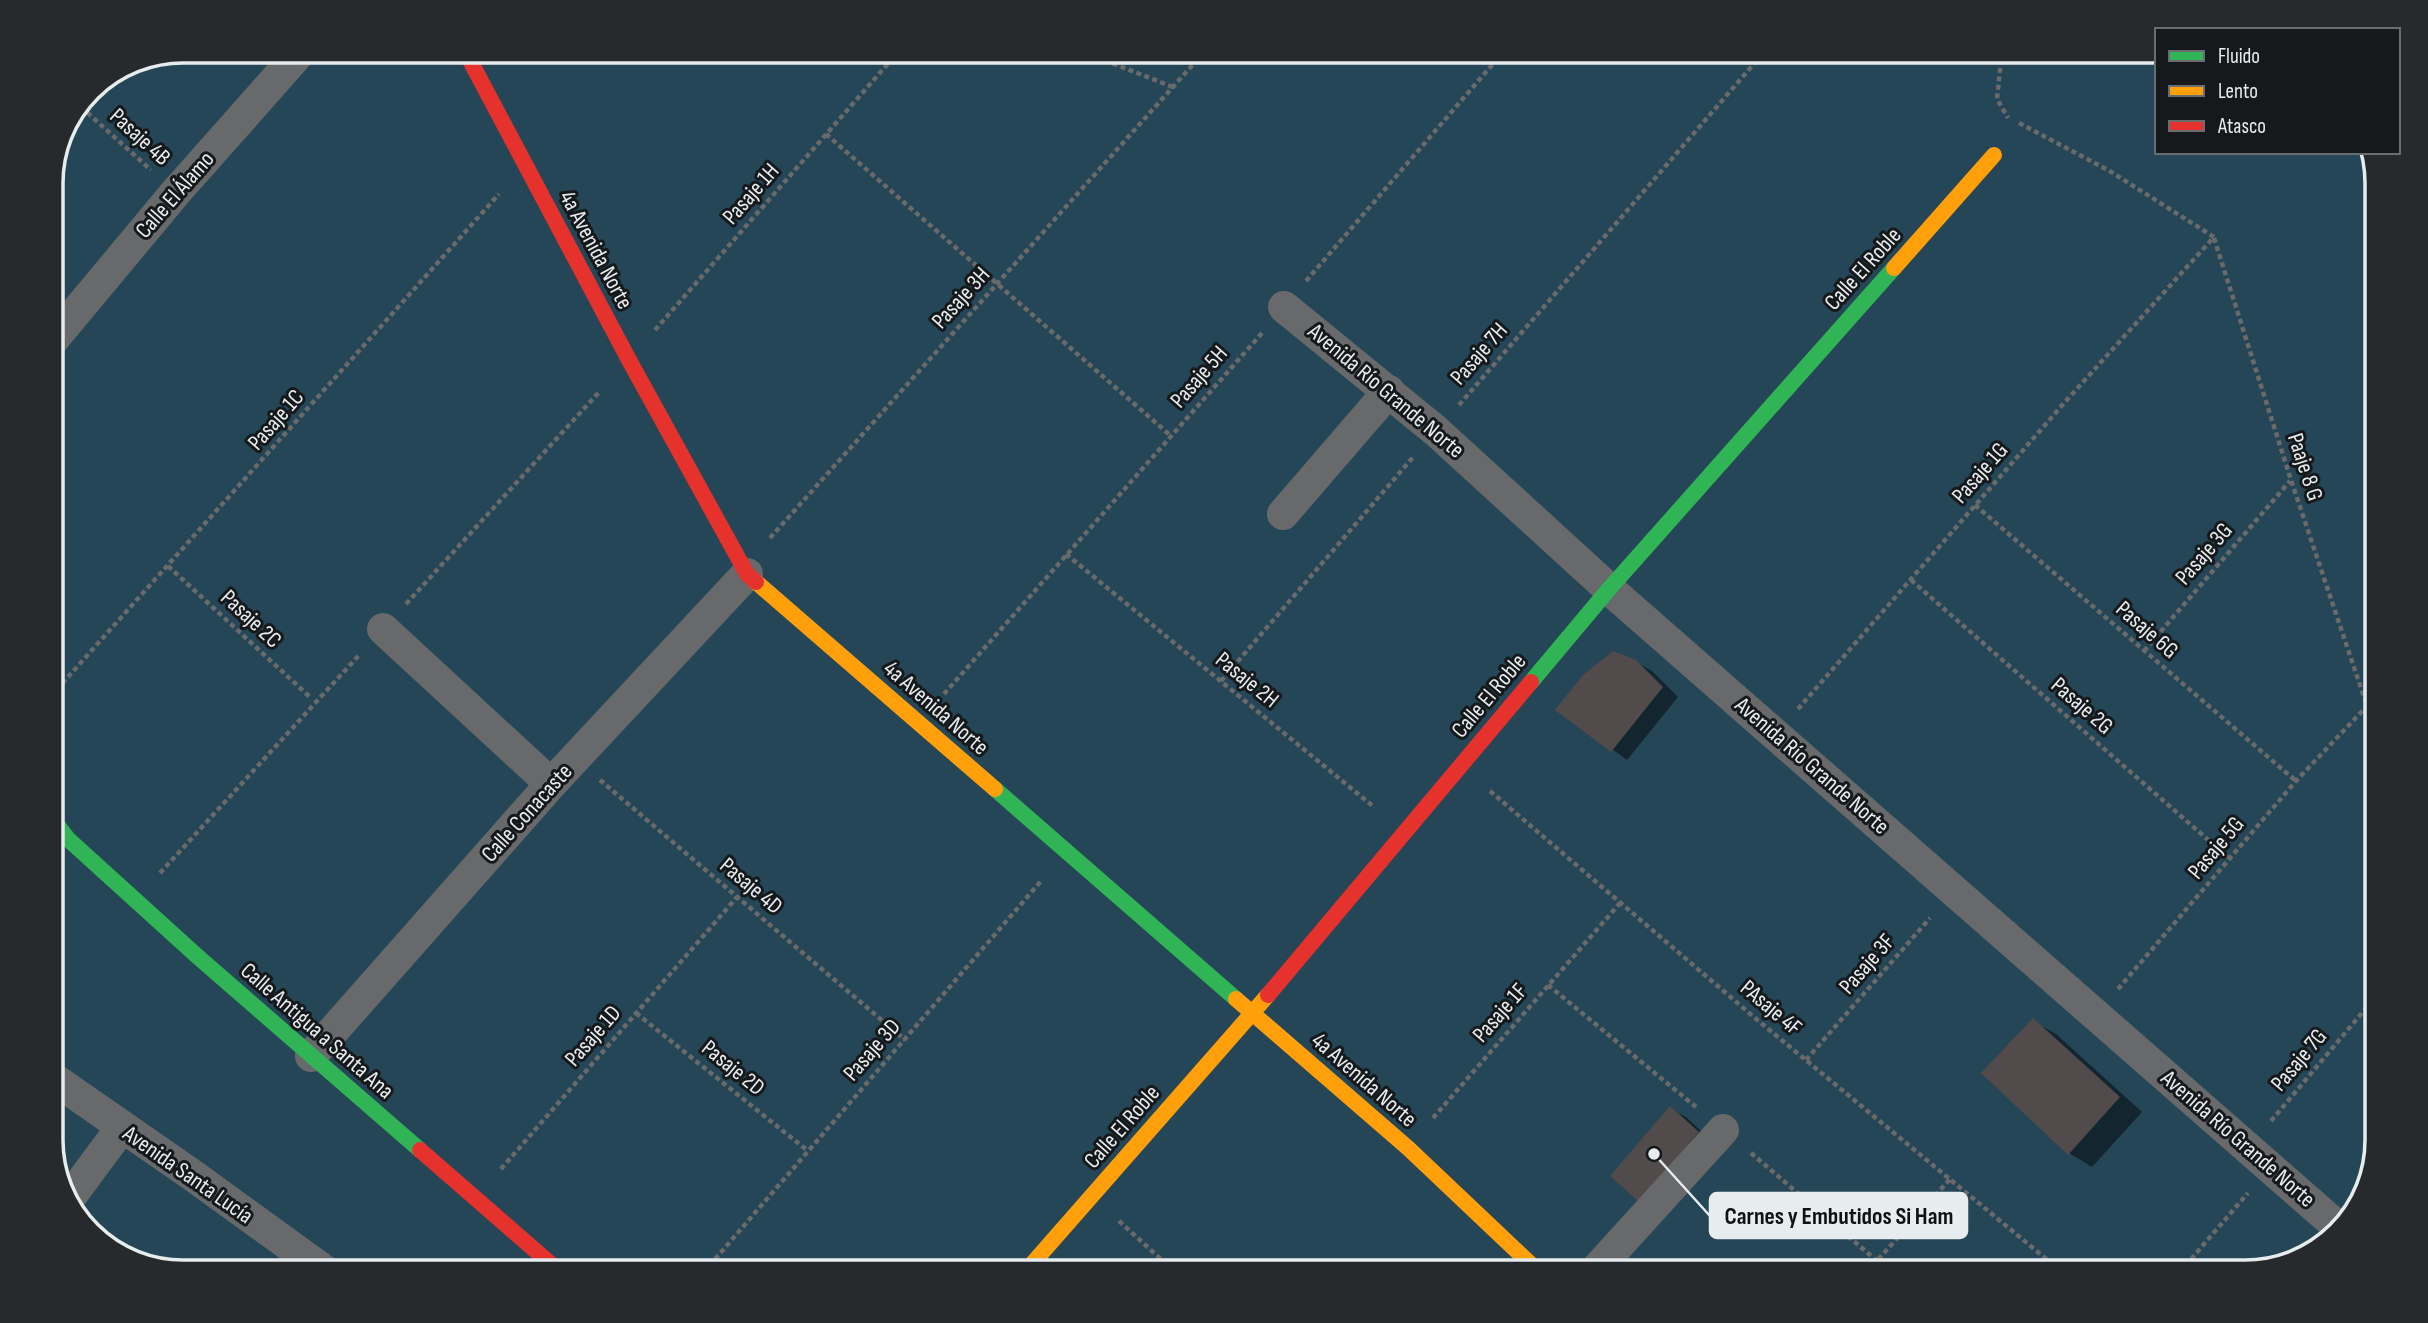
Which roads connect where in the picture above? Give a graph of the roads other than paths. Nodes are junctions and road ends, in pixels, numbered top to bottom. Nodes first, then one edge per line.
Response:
1 (291, 63) edge
2 (471, 63) edge
3 (1994, 155) dead end
4 (1284, 307) road end
5 (63, 328) edge
6 (1389, 391) junction
7 (1283, 514) dead end
8 (745, 571) junction
9 (1609, 589) junction
10 (383, 629) dead end
11 (551, 784) junction
12 (63, 831) edge
13 (1253, 1013) junction
14 (311, 1056) junction
15 (63, 1086) edge
16 (122, 1128) junction
17 (1723, 1130) dead end
18 (74, 1192) edge
19 (2332, 1222) edge
20 (298, 1260) edge
21 (546, 1260) edge
22 (1035, 1260) edge
23 (1526, 1260) edge
24 (1605, 1260) edge

1 - 5 street, Calle El Álamo
2 - 8 street, 4a Avenida Norte
3 - 9 street, Calle El Roble
4 - 6 street, Avenida Río Grande Norte
6 - 7 street
6 - 9 street, Avenida Río Grande Norte
8 - 11 street, Calle Conacaste
8 - 13 street, 4a Avenida Norte
9 - 13 street, Calle El Roble
9 - 19 street, Avenida Río Grande Norte
10 - 11 street
11 - 14 street, Calle Conacaste
12 - 14 street, Calle Antigua a Santa Ana
13 - 22 street, Calle El Roble
13 - 23 street, 4a Avenida Norte
14 - 21 street, Calle Antigua a Santa Ana
15 - 16 street, Avenida Santa Lucía
16 - 18 street
16 - 20 street, Avenida Santa Lucía
17 - 24 street

